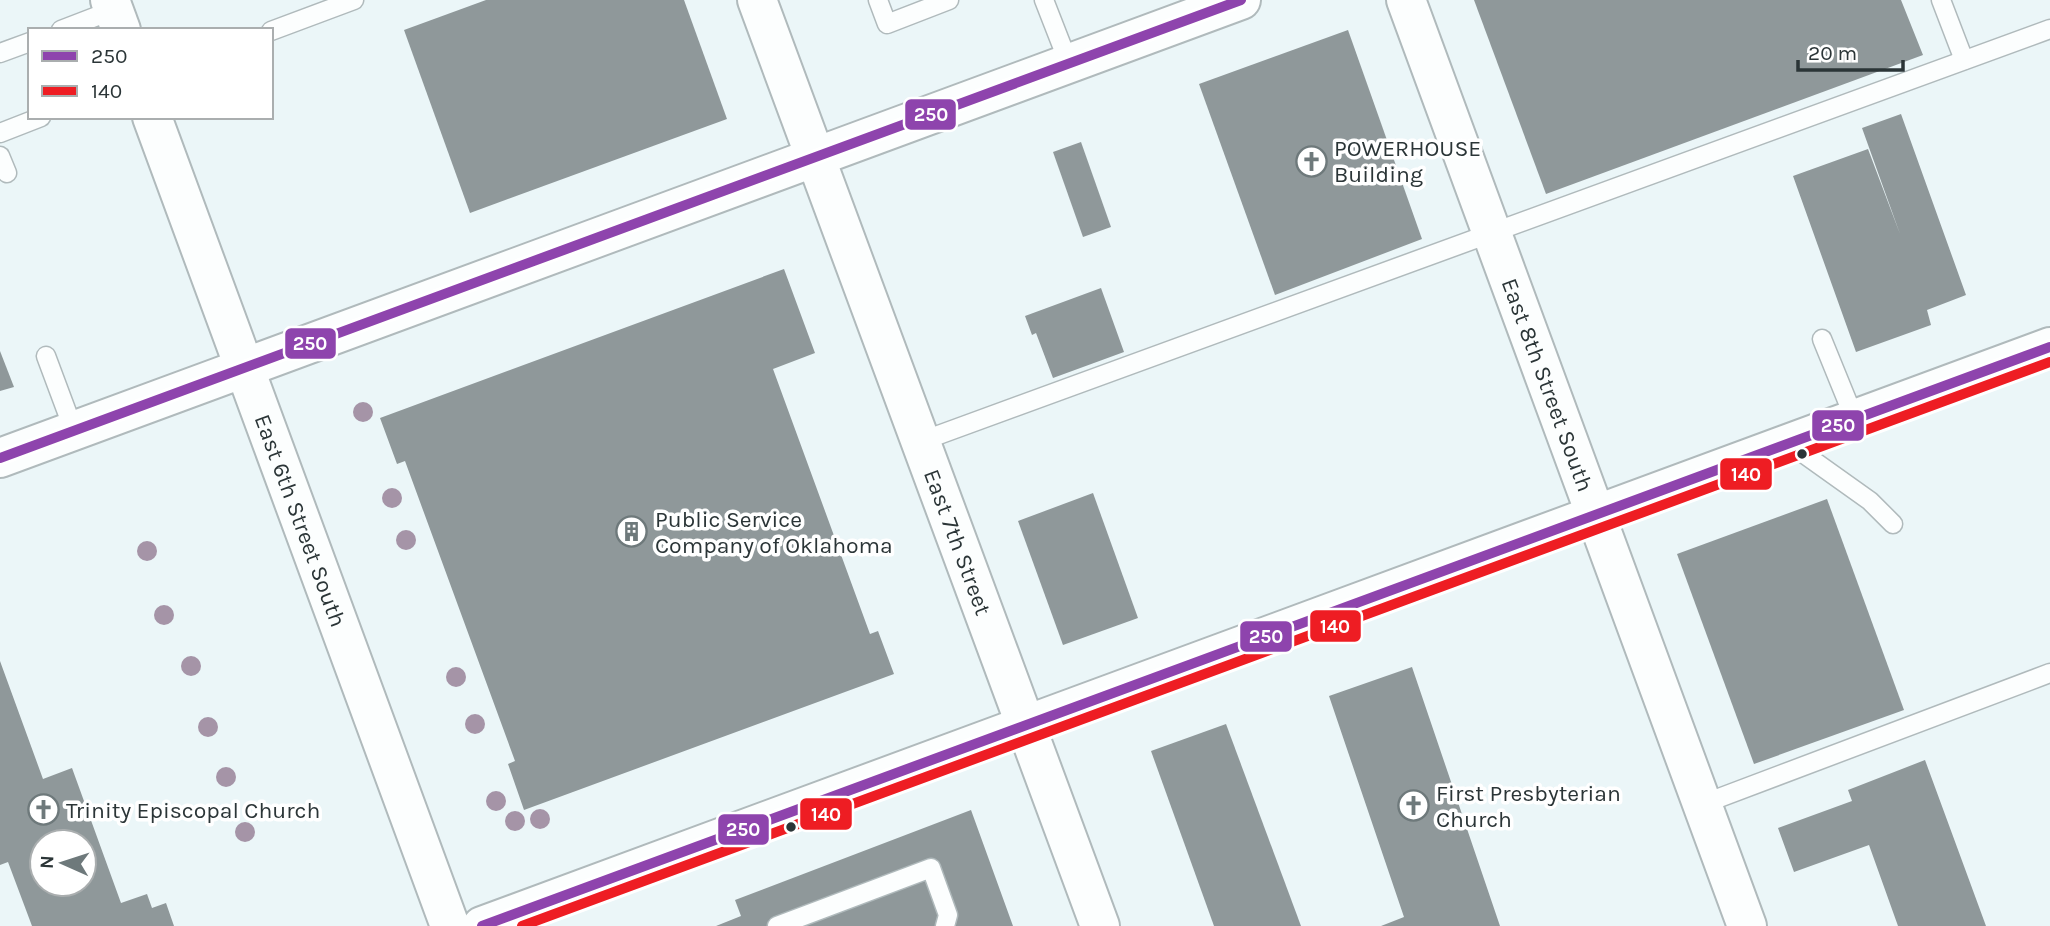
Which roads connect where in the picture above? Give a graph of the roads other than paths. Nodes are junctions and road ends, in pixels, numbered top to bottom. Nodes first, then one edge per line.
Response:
1 (354, 0) edge
2 (757, 0) edge
3 (878, 0) edge
4 (949, 0) edge
5 (1044, 0) edge
6 (1241, 0) edge
7 (1406, 0) edge
8 (1941, 0) edge
9 (115, 13) edge
10 (67, 28) edge
11 (2050, 29) edge
12 (273, 30) edge
13 (28, 43) edge
14 (0, 53) edge
15 (1965, 60) junction
16 (1069, 64) junction
17 (36, 119) edge
18 (153, 119) edge
19 (0, 133) edge
20 (817, 157) junction
21 (1492, 235) junction
22 (1822, 338) dead end
23 (2050, 347) edge
24 (46, 356) dead end
25 (244, 368) junction
26 (1855, 420) junction
27 (74, 431) junction
28 (922, 441) junction
29 (1790, 444) junction
30 (0, 458) edge
31 (1597, 516) junction
32 (1893, 524) dead end
33 (2050, 673) edge
34 (1026, 724) junction
35 (1703, 804) junction
36 (450, 926) edge
37 (482, 926) edge
38 (777, 926) edge
39 (945, 926) edge
40 (1100, 926) edge
41 (1747, 926) edge

1 - 12 lane
2 - 20 main road, East 7th Street
3 - 4 lane
5 - 16 lane
6 - 16 main road
7 - 21 main road, East 8th Street South
8 - 15 lane
9 - 10 lane
11 - 15 lane
13 - 14 lane
15 - 21 lane
16 - 20 main road
17 - 19 lane
18 - 25 main road, East 6th Street South
20 - 25 main road
20 - 28 main road, East 7th Street
21 - 28 lane
21 - 31 main road, East 8th Street South
22 - 26 lane
23 - 26 main road
24 - 27 lane
25 - 27 main road
25 - 36 main road, East 6th Street South
26 - 29 main road
27 - 30 main road
28 - 34 main road, East 7th Street
29 - 31 main road
29 - 32 lane
31 - 34 main road
31 - 35 main road, East 8th Street South
33 - 35 lane
34 - 37 main road
34 - 40 main road, East 7th Street
35 - 41 main road, East 8th Street South
38 - 39 lane

